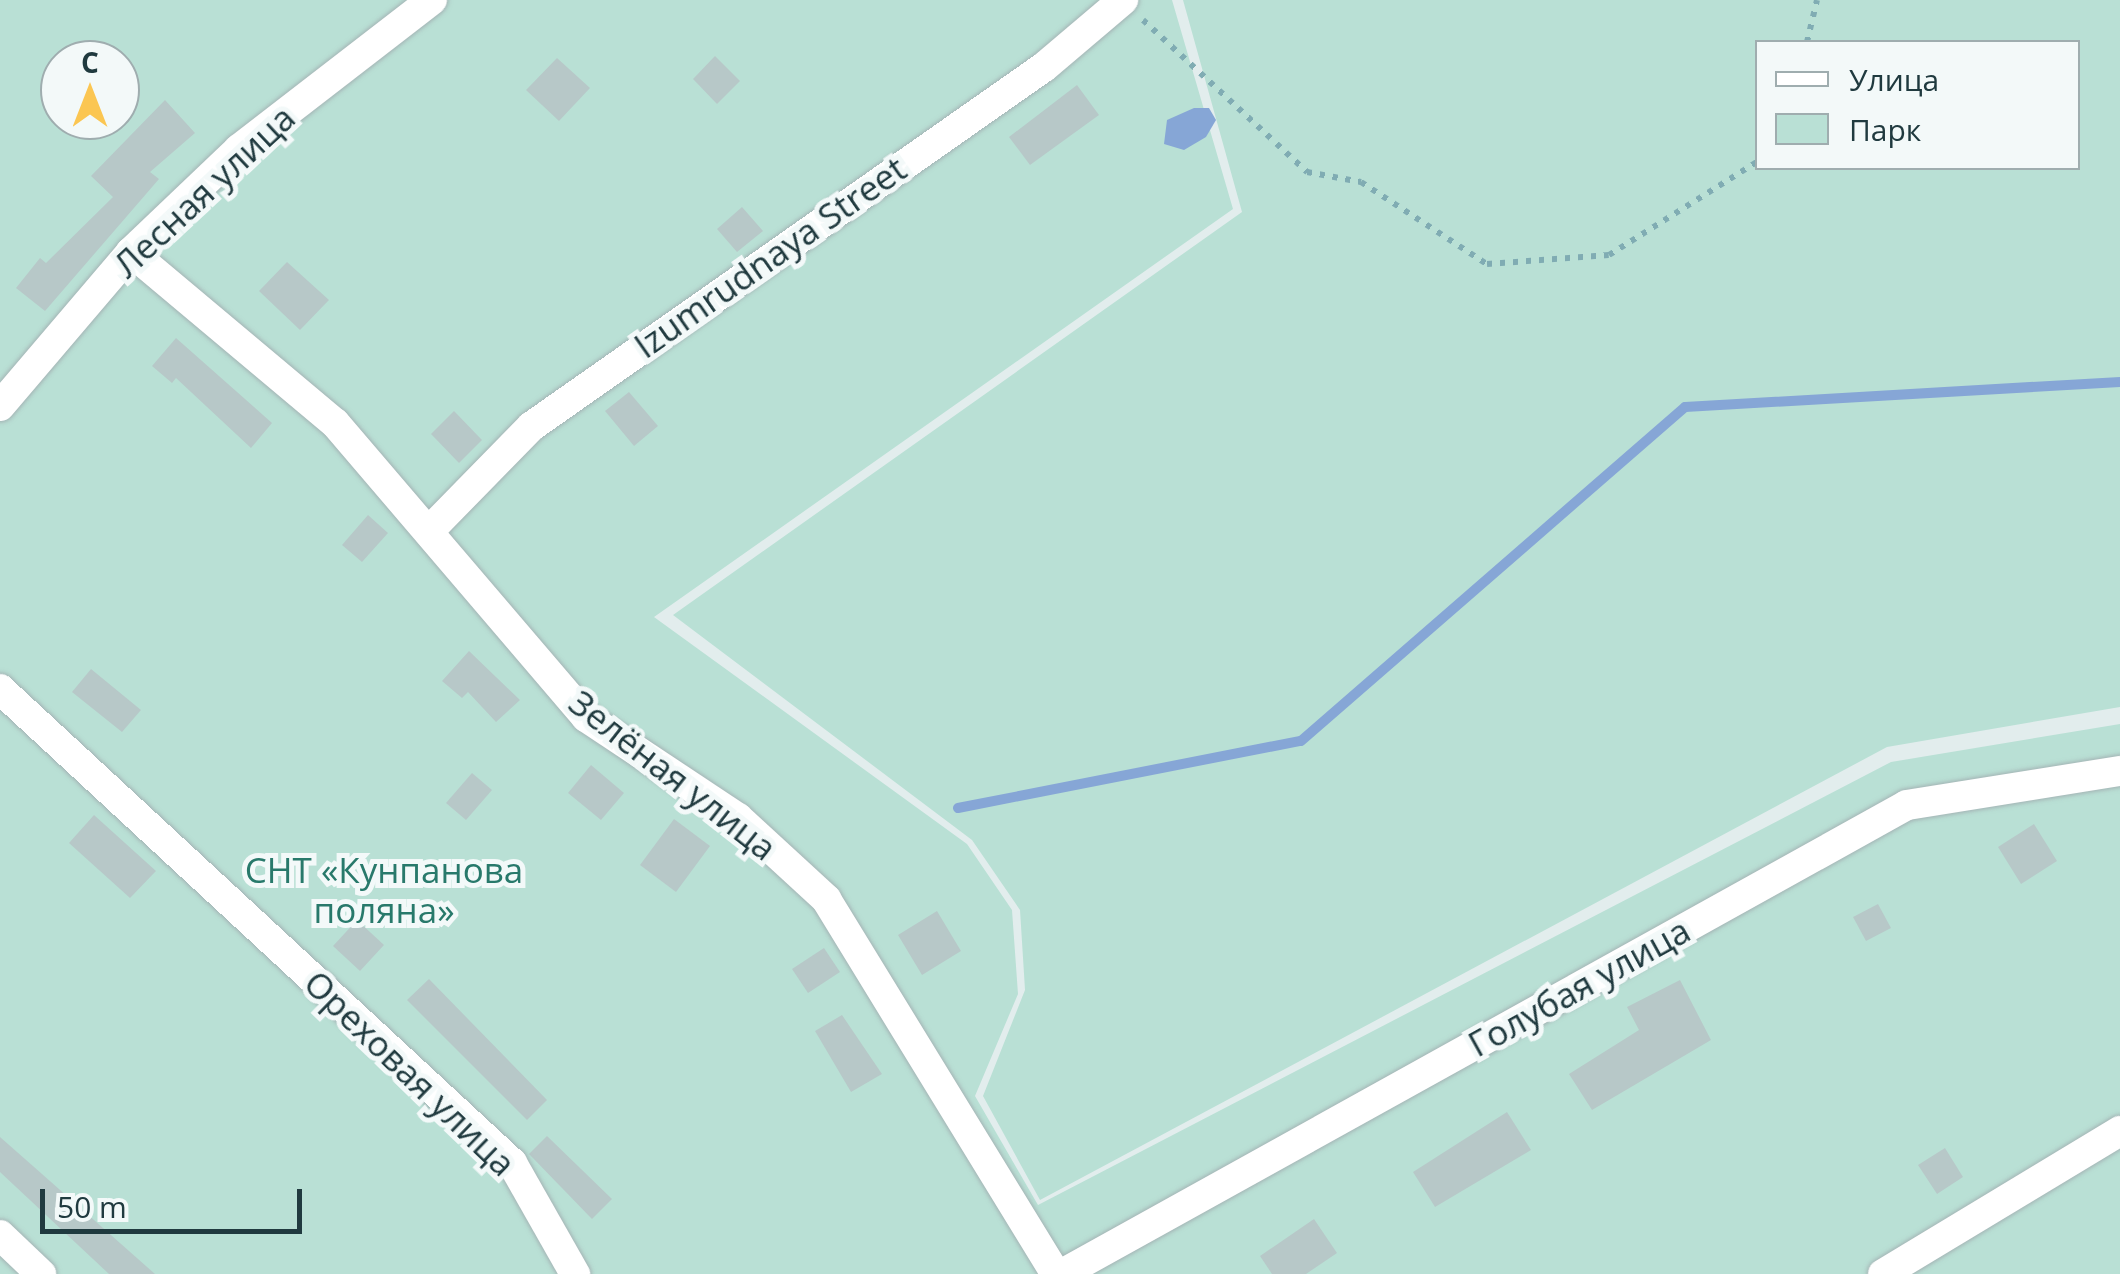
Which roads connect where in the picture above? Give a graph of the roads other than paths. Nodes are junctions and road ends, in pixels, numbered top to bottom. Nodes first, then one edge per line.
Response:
1 (432, 0) edge
2 (1123, 1) edge
3 (131, 252) junction
4 (0, 406) edge
5 (431, 529) junction
6 (0, 689) edge
7 (2120, 771) edge
8 (2120, 1131) edge
9 (0, 1234) edge
10 (42, 1274) edge
11 (574, 1274) edge
12 (1059, 1274) edge
13 (1883, 1274) edge

1 - 3 street, Лесная улица
2 - 5 street, Izumrudnaya Street
3 - 4 street, Лесная улица
3 - 5 street, Зелёная улица
5 - 12 street, Зелёная улица
6 - 11 street, Ореховая улица
7 - 12 street, Голубая улица
8 - 13 street
9 - 10 street

